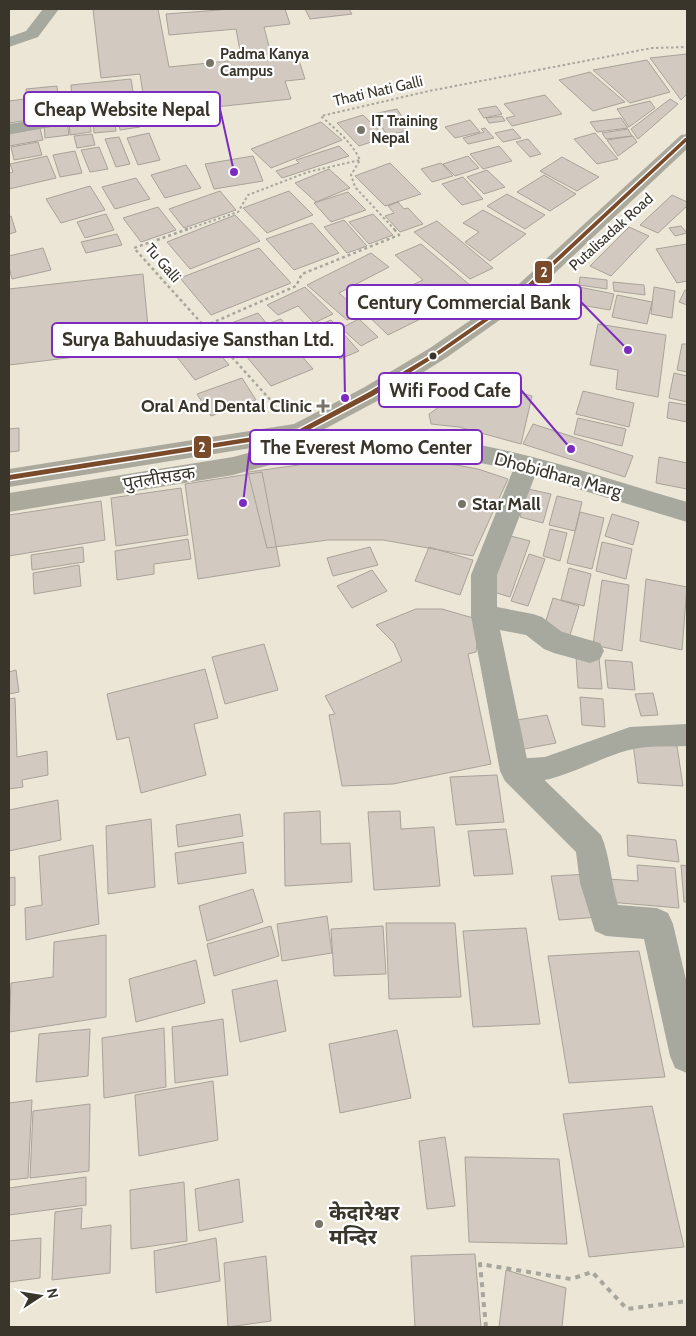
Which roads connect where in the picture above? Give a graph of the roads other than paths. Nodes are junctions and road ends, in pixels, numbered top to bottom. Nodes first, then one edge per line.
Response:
1 (51, 9) edge
2 (9, 42) edge
3 (101, 114) dead end
4 (9, 129) edge
5 (687, 139) edge
6 (687, 161) edge
7 (303, 440) junction
8 (528, 466) junction
9 (9, 478) edge
10 (9, 503) edge
11 (687, 512) edge
12 (484, 616) junction
13 (590, 651) dead end
14 (687, 735) edge
15 (515, 771) junction
16 (687, 1056) edge

1 - 2 street
3 - 4 street
5 - 7 main road
6 - 7 main road, Putalisadak Road
7 - 8 street, Dhobidhara Marg
7 - 9 main road
7 - 10 main road, पुतलीसडक
8 - 11 street, Dhobidhara Marg
8 - 12 street
12 - 13 street
12 - 15 street
14 - 15 lane
15 - 16 street

